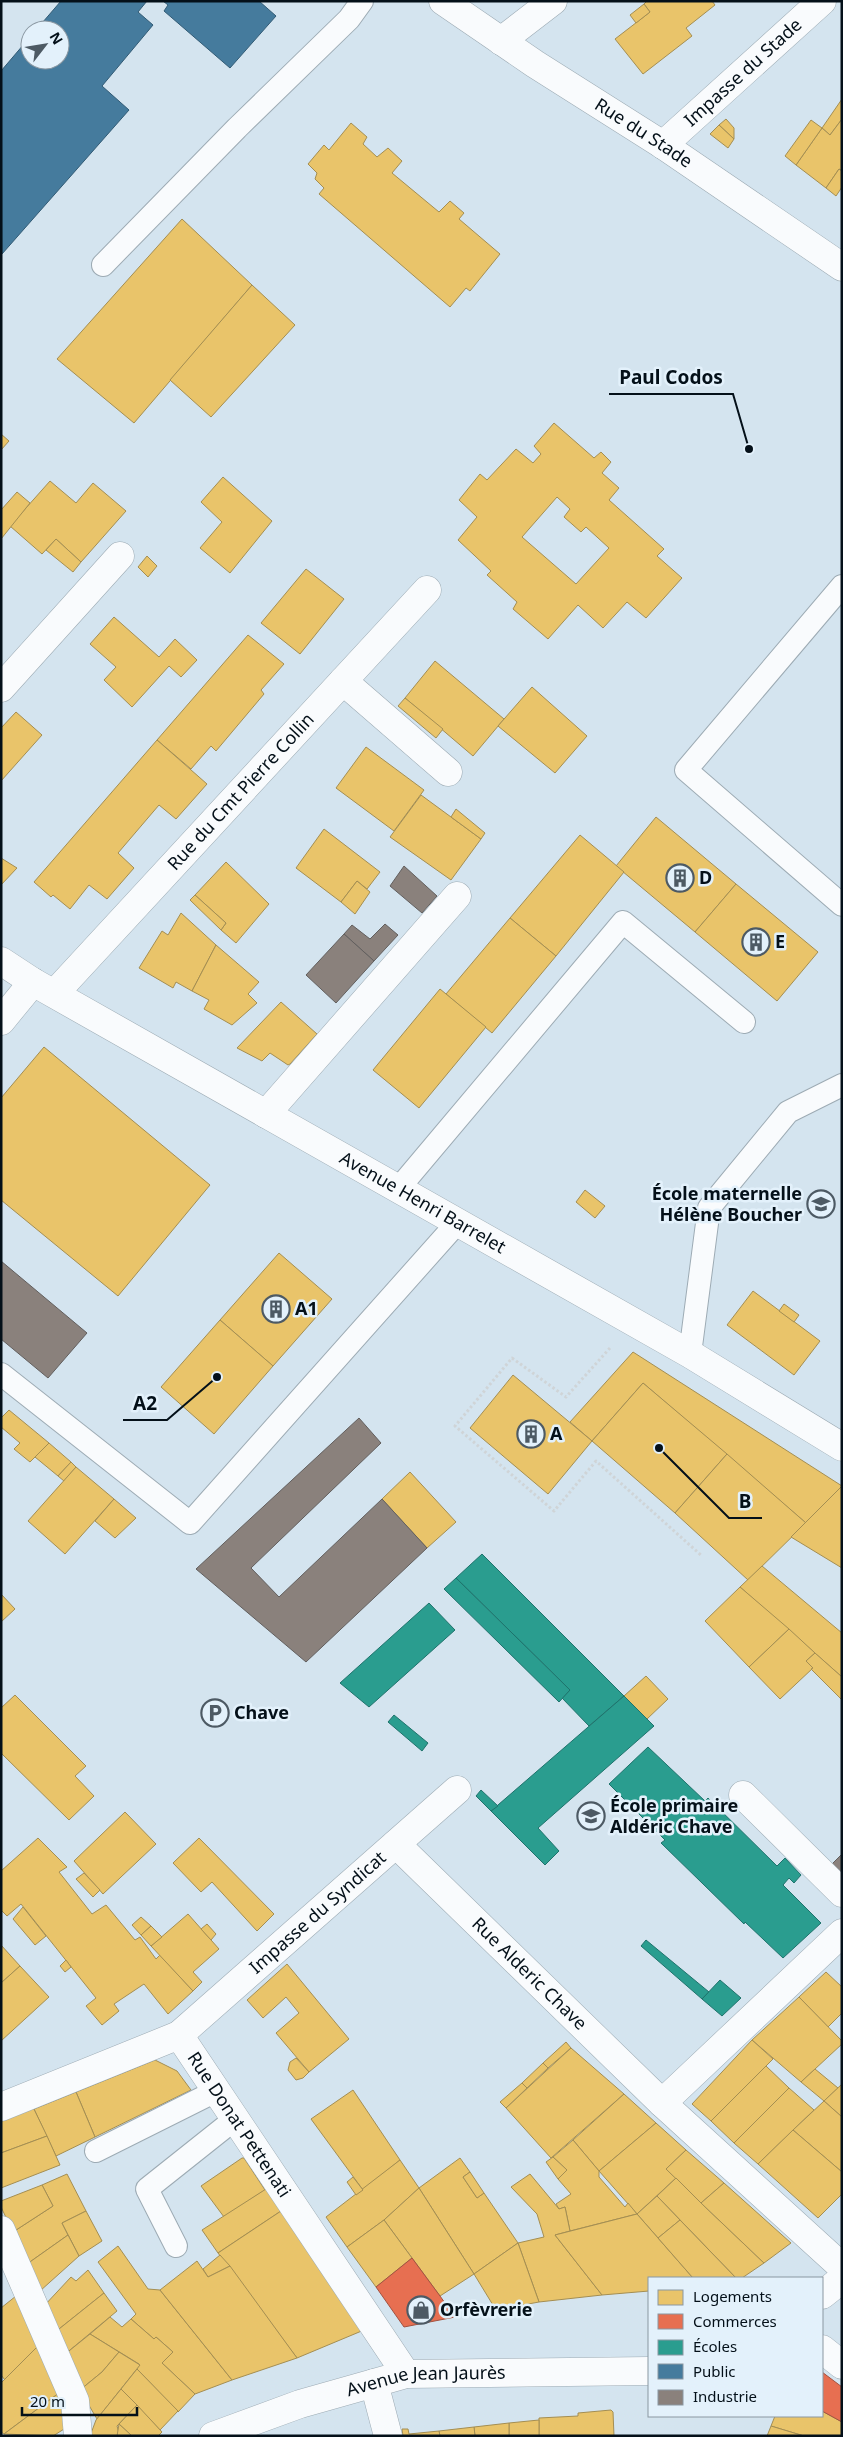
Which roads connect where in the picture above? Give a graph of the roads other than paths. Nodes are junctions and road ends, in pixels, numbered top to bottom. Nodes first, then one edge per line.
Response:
1 (362, 1) edge
2 (443, 1) edge
3 (553, 1) edge
4 (822, 1) edge
5 (502, 41) junction
6 (664, 145) junction
7 (103, 265) dead end
8 (842, 267) edge
9 (120, 556) dead end
10 (842, 586) edge
11 (427, 590) dead end
12 (343, 681) junction
13 (1, 688) edge
14 (448, 772) dead end
15 (457, 896) dead end
16 (842, 905) edge
17 (1, 961) edge
18 (44, 988) junction
19 (1, 1022) edge
20 (744, 1022) dead end
21 (842, 1085) edge
22 (266, 1114) junction
23 (399, 1188) junction
24 (458, 1222) junction
25 (690, 1354) junction
26 (1, 1374) edge
27 (842, 1447) edge
28 (457, 1790) dead end
29 (743, 1795) dead end
30 (396, 1844) junction
31 (842, 1893) edge
32 (842, 1933) edge
33 (179, 2035) junction
34 (216, 2091) junction
35 (662, 2103) junction
36 (1, 2107) edge
37 (236, 2119) junction
38 (96, 2150) dead end
39 (1, 2230) edge
40 (176, 2246) dead end
41 (842, 2267) edge
42 (842, 2279) edge
43 (11, 2282) edge
44 (823, 2294) edge
45 (823, 2350) edge
46 (842, 2365) edge
47 (648, 2371) edge
48 (406, 2374) junction
49 (374, 2383) junction
50 (78, 2436) edge
51 (213, 2436) edge
52 (388, 2436) edge

1 - 7 lane
2 - 5 street, Rue du Stade
3 - 5 street
4 - 6 street, Impasse du Stade
5 - 6 street, Rue du Stade
6 - 8 street, Rue du Stade
9 - 13 street
10 - 16 lane
11 - 12 street, Rue du Cmt Pierre Collin
12 - 14 street
12 - 18 street, Rue du Cmt Pierre Collin
15 - 22 street
17 - 18 street, Avenue Henri Barrelet
18 - 19 street, Rue du Cmt Pierre Collin
18 - 22 street, Avenue Henri Barrelet
20 - 23 lane
21 - 25 lane
22 - 23 street, Avenue Henri Barrelet
23 - 24 street, Avenue Henri Barrelet
24 - 25 street, Avenue Henri Barrelet
24 - 26 lane
25 - 27 street, Avenue Henri Barrelet
28 - 30 street, Impasse du Syndicat
29 - 31 street
30 - 33 street, Impasse du Syndicat
30 - 35 street, Rue Alderic Chave
32 - 35 street
33 - 34 street, Rue Donat Pettenati
33 - 36 street, Rue Donat Pettenati
34 - 37 street, Rue Donat Pettenati
34 - 38 lane
35 - 41 street, Rue Alderic Chave
37 - 40 lane
37 - 48 street, Rue Donat Pettenati
39 - 43 street
42 - 44 street
43 - 50 street
45 - 46 street
47 - 48 street, Avenue Jean Jaurès
48 - 49 street, Avenue Jean Jaurès
49 - 51 street, Avenue Jean Jaurès
49 - 52 street

